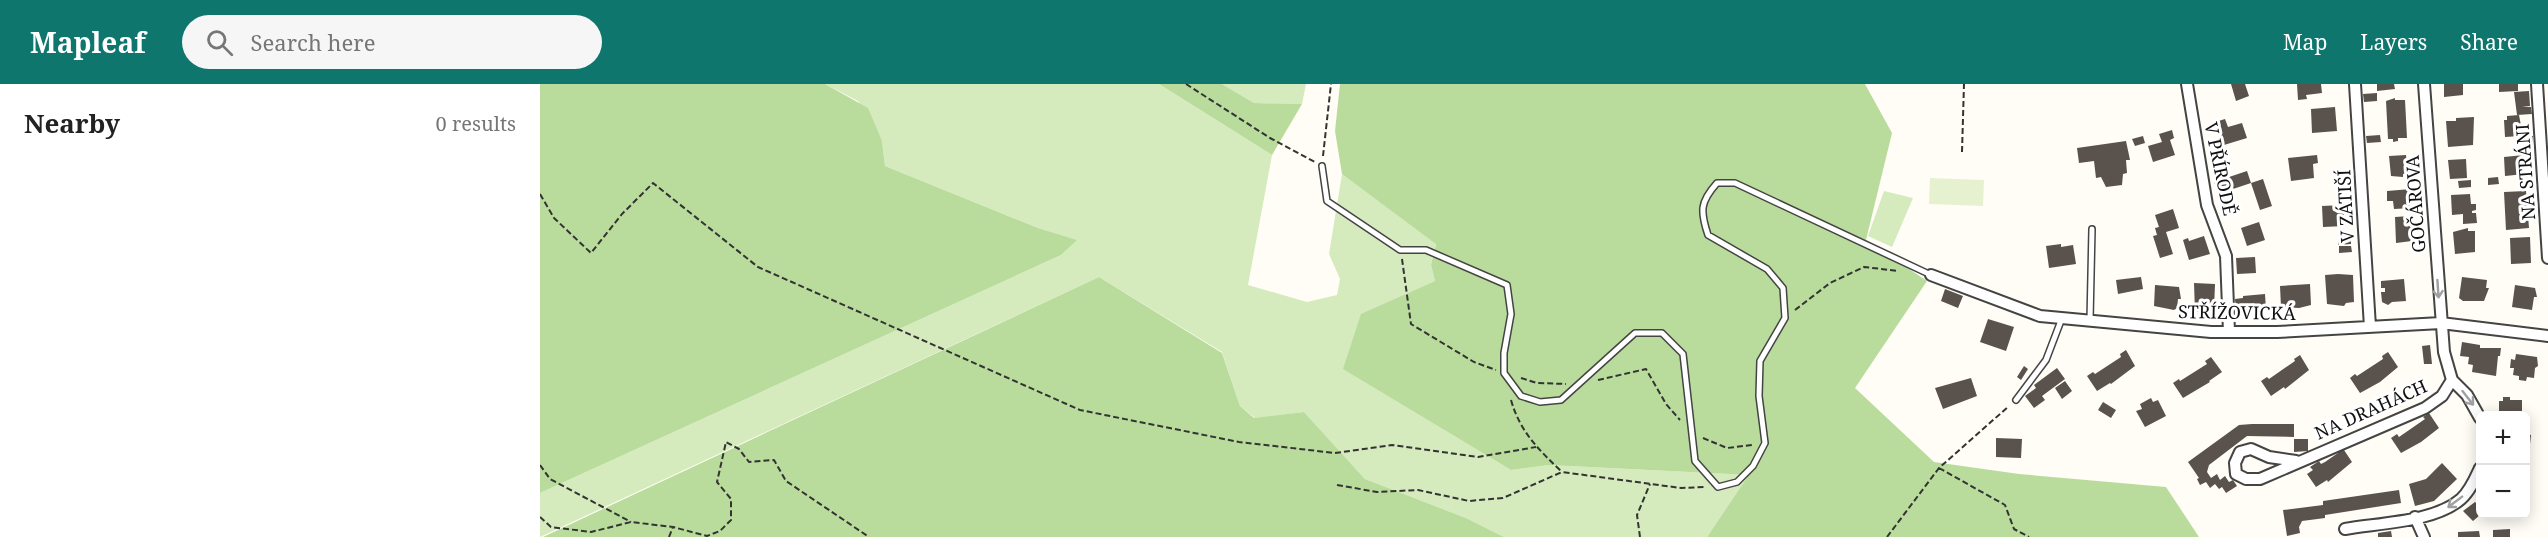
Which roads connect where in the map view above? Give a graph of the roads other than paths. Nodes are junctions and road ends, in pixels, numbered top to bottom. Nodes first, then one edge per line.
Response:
1 (2187, 84) edge
2 (2355, 84) edge
3 (2424, 84) edge
4 (2537, 84) edge
5 (1322, 166) road end
6 (2092, 229) dead end
7 (2548, 258) edge
8 (1931, 275) joint
9 (2062, 318) junction
10 (2090, 321) junction
11 (2441, 323) junction
12 (2370, 327) junction
13 (2229, 332) junction
14 (2548, 336) edge
15 (2452, 380) junction
16 (2016, 400) road end
17 (2477, 411) edge
18 (2296, 461) junction
19 (2476, 478) edge
20 (2415, 517) junction
21 (2345, 529) dead end
22 (2424, 537) edge

1 - 13 street, V PŘÍRODĚ
2 - 12 street, V ZÁTIŠÍ
3 -> 11 street, GOČÁROVA
4 - 7 street, NA STRÁNI
5 - 8 lane
6 - 10 lane
8 - 9 street, STŘÍŽOVICKÁ
9 - 10 street, STŘÍŽOVICKÁ
9 - 16 lane
10 - 13 street, STŘÍŽOVICKÁ
11 - 12 street, STŘÍŽOVICKÁ
11 - 14 street, STŘÍŽOVICKÁ
11 - 15 street, NA DRAHÁCH
12 - 13 street, STŘÍŽOVICKÁ
15 -> 17 street, NA DRAHÁCH
15 - 18 street, NA DRAHÁCH
18 - 18 street, NA DRAHÁCH
19 -> 20 street
20 - 21 street
20 - 22 street

